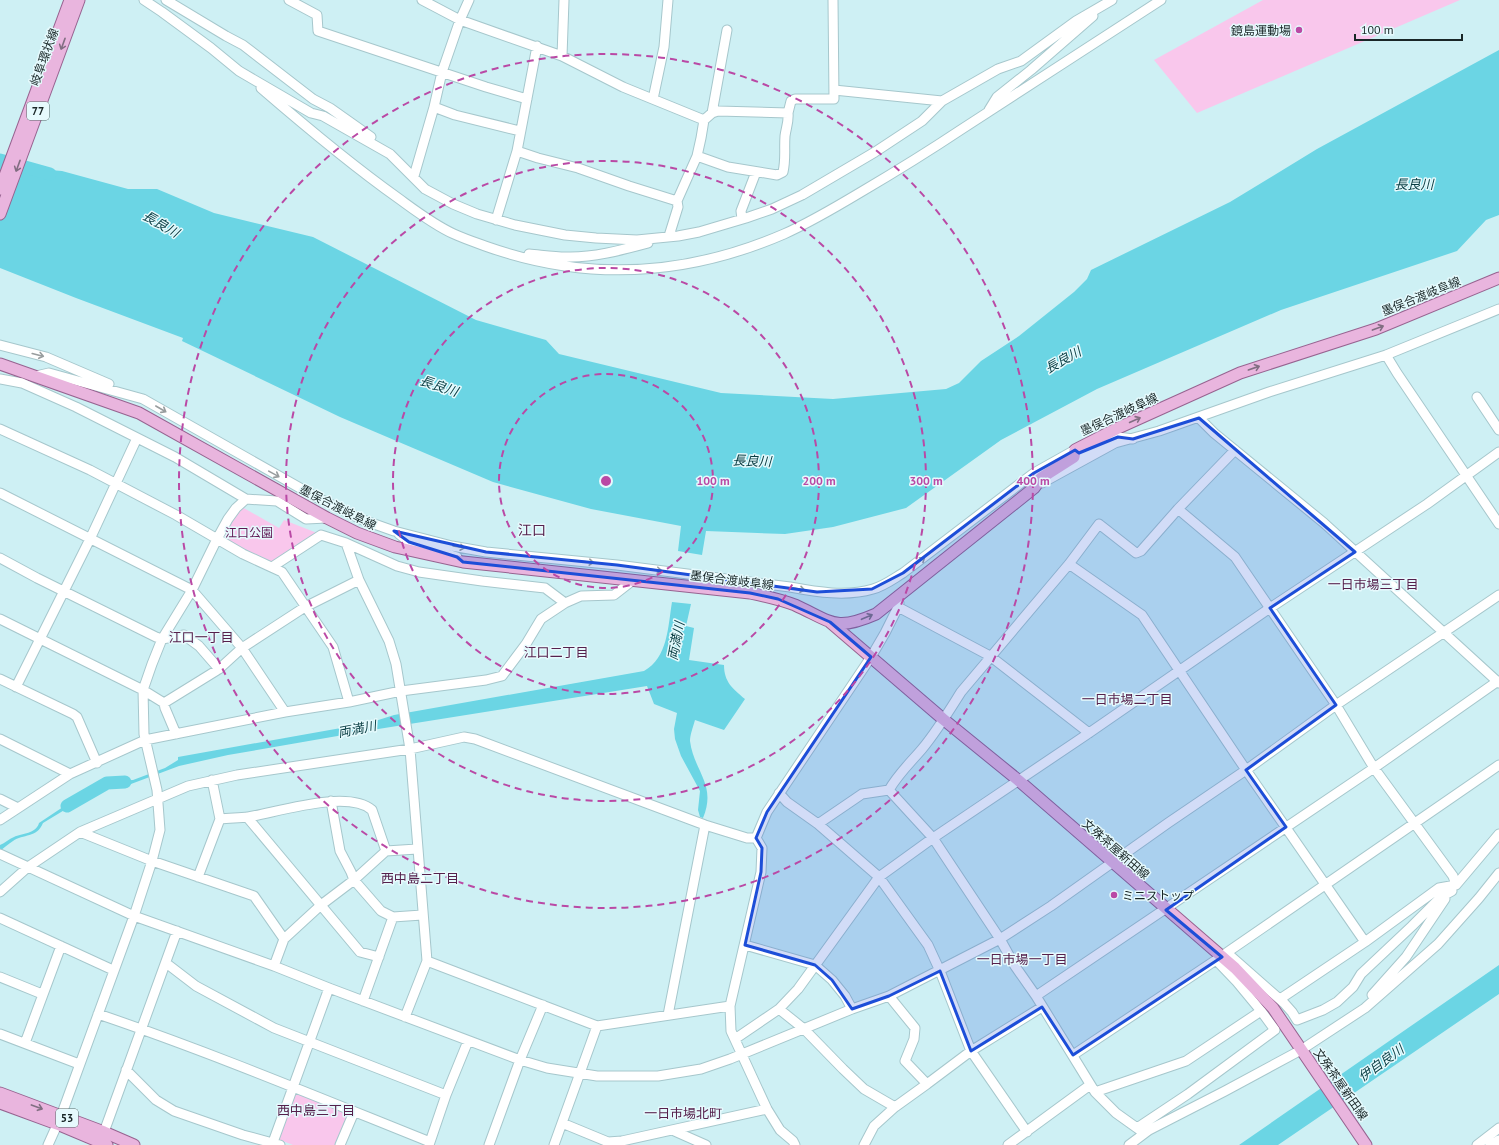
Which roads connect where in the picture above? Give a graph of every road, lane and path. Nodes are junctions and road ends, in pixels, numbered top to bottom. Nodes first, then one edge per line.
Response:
1 (144, 0) edge
2 (166, 0) edge
3 (289, 0) edge
4 (422, 0) edge
5 (468, 0) edge
6 (564, 0) edge
7 (668, 0) edge
8 (833, 0) edge
9 (1112, 0) edge
10 (1161, 0) edge
11 (73, 3) edge
12 (460, 20) junction
13 (727, 30) dead end
14 (537, 46) junction
15 (562, 56) junction
16 (442, 72) junction
17 (244, 74) junction
18 (834, 90) junction
19 (528, 99) junction
20 (653, 99) junction
21 (942, 101) junction
22 (434, 107) junction
23 (988, 112) junction
24 (712, 113) junction
25 (788, 113) junction
26 (704, 120) junction
27 (520, 131) junction
28 (381, 149) junction
29 (517, 151) junction
30 (697, 156) junction
31 (756, 172) junction
32 (414, 176) junction
33 (0, 189) edge
34 (677, 201) junction
35 (0, 214) edge
36 (742, 219) junction
37 (496, 220) junction
38 (666, 237) junction
39 (504, 252) junction
40 (1499, 278) edge
41 (1499, 309) edge
42 (0, 345) edge
43 (1386, 355) junction
44 (1, 365) edge
45 (36, 376) junction
46 (0, 379) edge
47 (126, 393) junction
48 (1477, 397) dead end
49 (1199, 418) junction
50 (0, 429) edge
51 (1499, 430) edge
52 (137, 438) junction
53 (1133, 439) junction
54 (1075, 450) junction
55 (1235, 450) junction
56 (1499, 452) edge
57 (1466, 475) junction
58 (116, 484) junction
59 (1034, 488) junction
60 (0, 493) edge
61 (246, 500) junction
62 (1178, 509) junction
63 (327, 518) junction
64 (1499, 524) edge
65 (394, 531) junction
66 (90, 539) junction
67 (217, 539) junction
68 (346, 543) junction
69 (1355, 552) junction
70 (0, 558) edge
71 (463, 562) junction
72 (1068, 564) junction
73 (272, 568) junction
74 (359, 580) junction
75 (632, 581) junction
76 (192, 590) junction
77 (65, 591) junction
78 (901, 594) junction
79 (1499, 595) edge
80 (565, 603) junction
81 (305, 608) junction
82 (898, 608) junction
83 (1270, 608) junction
84 (0, 619) edge
85 (830, 622) junction
86 (1444, 631) junction
87 (40, 639) junction
88 (162, 639) junction
89 (242, 648) junction
90 (990, 656) junction
91 (871, 657) junction
92 (219, 669) junction
93 (1179, 671) junction
94 (0, 679) edge
95 (1498, 682) edge
96 (16, 687) junction
97 (143, 690) junction
98 (402, 693) junction
99 (349, 702) junction
100 (164, 703) junction
101 (1336, 705) junction
102 (285, 712) junction
103 (943, 719) junction
104 (1089, 733) junction
105 (176, 734) junction
106 (0, 739) edge
107 (145, 743) junction
108 (409, 747) junction
109 (97, 763) junction
110 (1499, 765) edge
111 (1374, 768) junction
112 (1246, 770) junction
113 (70, 774) junction
114 (212, 780) junction
115 (1018, 780) junction
116 (889, 790) junction
117 (779, 792) junction
118 (157, 794) junction
119 (0, 799) edge
120 (331, 801) junction
121 (18, 808) junction
122 (247, 817) junction
123 (220, 819) junction
124 (0, 820) edge
125 (1415, 822) junction
126 (705, 824) junction
127 (818, 824) junction
128 (1286, 827) junction
129 (80, 832) junction
130 (1499, 834) edge
131 (756, 838) junction
132 (933, 838) junction
133 (418, 849) junction
134 (386, 851) junction
135 (0, 854) edge
136 (152, 860) junction
137 (1112, 863) junction
138 (28, 867) junction
139 (1499, 873) edge
140 (879, 876) junction
141 (198, 877) junction
142 (354, 880) junction
143 (1324, 885) junction
144 (1454, 888) junction
145 (0, 892) edge
146 (321, 905) junction
147 (1166, 910) junction
148 (422, 915) junction
149 (134, 916) junction
150 (393, 917) junction
151 (0, 918) edge
152 (177, 931) junction
153 (284, 939) junction
154 (1000, 939) junction
155 (1364, 942) junction
156 (745, 945) junction
157 (61, 946) junction
158 (379, 957) junction
159 (1222, 957) junction
160 (427, 962) junction
161 (166, 963) junction
162 (815, 965) junction
163 (274, 966) junction
164 (113, 970) junction
165 (940, 971) junction
166 (0, 977) edge
167 (329, 988) junction
168 (42, 994) junction
169 (889, 996) junction
170 (1036, 996) junction
171 (1280, 999) junction
172 (363, 1001) junction
173 (543, 1006) junction
174 (730, 1006) junction
175 (1042, 1007) junction
176 (1365, 1008) junction
177 (779, 1009) junction
178 (852, 1009) junction
179 (1261, 1010) junction
180 (98, 1014) junction
181 (668, 1014) junction
182 (405, 1017) junction
183 (597, 1026) junction
184 (142, 1028) junction
185 (804, 1029) junction
186 (0, 1034) edge
187 (735, 1039) junction
188 (468, 1041) junction
189 (309, 1042) junction
190 (25, 1043) junction
191 (971, 1052) junction
192 (1304, 1054) junction
193 (743, 1055) junction
194 (1073, 1055) junction
195 (520, 1060) junction
196 (79, 1064) junction
197 (126, 1070) junction
198 (579, 1074) junction
199 (927, 1084) junction
200 (293, 1086) junction
201 (1093, 1088) junction
202 (0, 1093) edge
203 (446, 1095) junction
204 (0, 1103) edge
205 (895, 1107) junction
206 (767, 1109) junction
207 (354, 1112) junction
208 (59, 1120) junction
209 (562, 1123) junction
210 (1499, 1128) edge
211 (673, 1130) junction
212 (1141, 1131) junction
213 (104, 1132) junction
214 (1027, 1132) junction
215 (1499, 1140) edge
216 (275, 1144) edge
217 (429, 1144) edge
218 (608, 1144) edge
219 (48, 1145) edge
220 (107, 1145) edge
221 (134, 1145) edge
222 (340, 1145) edge
223 (489, 1145) edge
224 (554, 1145) edge
225 (706, 1145) edge
226 (795, 1145) edge
227 (864, 1145) edge
228 (1009, 1145) edge
229 (1129, 1145) edge
230 (1366, 1145) edge
231 (1477, 1145) edge
232 (1490, 1145) edge

1 - 17 street
2 - 28 street
3 - 16 street
4 - 12 street
5 - 12 street
6 - 15 street
7 - 20 street
8 - 18 street
9 - 21 street
9 - 23 street
10 - 23 street
11 - 33 main road, 岐阜環状線 / 77
11 -> 35 main road, 岐阜環状線 / 77
12 - 14 street
12 - 16 street
13 - 24 street
14 - 15 street
14 - 19 street
15 - 20 street
16 - 19 street
16 - 22 street
17 - 28 street
17 - 39 street
18 - 21 street
18 - 25 street
19 - 27 street
20 - 26 street
21 - 36 street
22 - 27 street
22 - 32 street
23 - 39 street
24 - 25 street
24 - 26 street
25 - 31 street
26 - 30 street
27 - 29 street
28 - 32 street
29 - 34 street
29 - 37 street
30 - 31 street
30 - 34 street
31 - 36 street
32 - 37 street
34 - 38 street
36 - 38 street
37 - 38 street
38 - 39 street
54 -> 40 main road, 墨俣合渡岐阜線
41 - 43 street
42 -> 47 street
43 - 49 street
43 - 57 street
44 - 45 main road, 墨俣合渡岐阜線
45 - 47 street
45 - 63 main road, 墨俣合渡岐阜線
46 - 52 street
47 -> 65 street
48 - 51 street
49 - 53 street
49 - 55 street
50 - 58 street
52 - 58 street
52 - 61 street
53 - 54 street
53 - 59 street
54 - 59 main road, 墨俣合渡岐阜線
65 -> 54 street
55 - 62 street
55 - 69 street
56 - 57 street
57 - 64 street
57 - 69 street
58 - 66 street
58 - 67 street
59 - 78 main road, 墨俣合渡岐阜線
60 - 66 street
61 - 63 street
61 - 67 street
62 - 72 street
62 - 83 street
63 - 71 main road, 墨俣合渡岐阜線
65 - 71 street
66 - 76 street
66 - 77 street
67 - 73 street
67 - 76 street
68 - 73 street
68 - 74 street
68 - 80 street
69 - 83 street
69 - 86 street
70 - 77 street
71 - 75 main road, 墨俣合渡岐阜線
72 - 90 street
72 - 93 street
73 - 81 street
74 - 81 street
74 - 98 street
75 - 80 street
75 - 85 main road, 墨俣合渡岐阜線
76 - 88 street
76 - 89 street
77 - 87 street
77 - 88 street
78 - 82 street
85 -> 78 main road, 墨俣合渡岐阜線
79 - 86 street
80 - 98 street
81 - 89 street
81 - 99 street
82 - 90 street
82 - 91 street
83 - 93 street
83 - 101 street
84 - 87 street
85 - 91 main road, 文殊茶屋新田線
86 - 95 street
86 - 101 street
87 - 96 street
87 - 97 street
88 - 92 street
88 - 97 street
89 - 92 street
89 - 102 street
90 - 103 street
90 - 104 street
91 - 103 main road, 文殊茶屋新田線
91 - 117 street
92 - 100 street
93 - 104 street
93 - 112 street
94 - 96 street
95 - 111 street
96 - 109 street
97 - 100 street
97 - 107 street
98 - 99 street
98 - 108 street
99 - 102 street
100 - 105 street
101 - 111 street
101 - 112 street
102 - 105 street
103 - 115 main road, 文殊茶屋新田線
103 - 116 street
104 - 115 street
105 - 107 street
106 - 113 street
107 - 109 street
107 - 118 street
108 - 114 street
108 - 126 street
108 - 133 street
109 - 113 street
110 - 125 street
111 - 125 street
111 - 128 street
112 - 128 street
112 - 137 street
113 - 121 street
114 - 118 street
114 - 123 street
115 - 132 street
115 - 137 main road, 文殊茶屋新田線
116 - 127 street
116 - 132 street
117 - 127 street
117 - 131 street
118 - 129 street
118 - 136 street
119 - 121 street
120 - 122 street
120 - 134 street
120 - 142 street
121 - 124 street
122 - 123 street
122 - 146 street
123 - 141 street
125 - 143 street
125 - 144 street
126 - 131 street
126 - 181 street
127 - 140 street
128 - 143 street
128 - 147 street
129 - 136 street
129 - 138 street
130 - 144 street
131 - 156 street
132 - 140 street
132 - 154 street
133 - 134 street
133 - 148 street
134 - 142 street
135 - 138 street
136 - 141 street
136 - 149 street
137 - 147 main road, 文殊茶屋新田線
137 - 154 street
138 - 145 street
138 - 149 street
139 - 176 street
140 - 162 street
140 - 165 street
141 - 153 street
142 - 146 street
142 - 150 street
143 - 155 street
143 - 159 street
144 - 155 street
144 - 171 street
144 - 176 street
146 - 153 street
146 - 158 street
147 - 159 main road, 文殊茶屋新田線
147 - 170 street
148 - 150 street
148 - 160 street
149 - 152 street
149 - 164 street
150 - 158 street
151 - 157 street
152 - 161 street
152 - 163 street
153 - 163 street
154 - 165 street
154 - 170 street
155 - 171 street
156 - 162 street
156 - 174 street
157 - 164 street
157 - 168 street
158 - 172 street
159 - 171 street
159 - 179 street
159 - 192 main road, 文殊茶屋新田線
159 - 194 street
160 - 173 street
160 - 182 street
161 - 184 street
161 - 189 street
162 - 177 street
162 - 178 street
163 - 167 street
164 - 180 street
165 - 169 street
165 - 191 street
166 - 168 street
167 - 172 street
167 - 189 street
168 - 190 street
169 - 178 street
169 - 199 street
170 - 175 street
172 - 182 street
173 - 183 street
173 - 195 street
174 - 181 street
174 - 187 street
175 - 191 street
175 - 194 street
176 - 192 street
177 - 185 street
177 - 187 street
178 - 185 street
179 - 201 street
179 - 212 street
180 - 184 street
180 - 196 street
181 - 183 street
182 - 188 street
183 - 198 street
184 - 197 street
184 - 200 street
185 - 193 street
185 - 205 street
186 - 190 street
187 - 193 street
188 - 195 street
188 - 203 street
189 - 200 street
189 - 203 street
190 - 196 street
191 - 199 street
191 - 214 street
192 - 212 street
192 - 230 main road, 文殊茶屋新田線
193 - 198 street
193 - 206 street
194 - 201 street
195 - 198 street
195 - 223 street
196 - 208 street
197 - 213 street
197 - 216 street
198 - 209 street
199 - 205 street
200 - 207 street
200 - 216 street
201 - 212 street
201 - 214 street
202 -> 208 main road, 53
203 - 217 street
204 - 208 main road, 53
205 - 227 street
206 - 211 street
206 - 226 street
207 - 217 street
207 - 222 street
208 - 213 main road, 53
208 - 219 street
208 - 220 main road, 53
209 - 218 street
209 - 224 street
210 - 231 street
211 - 218 street
211 - 225 street
212 - 229 street
213 - 221 main road, 53
214 - 228 street
215 - 232 street

